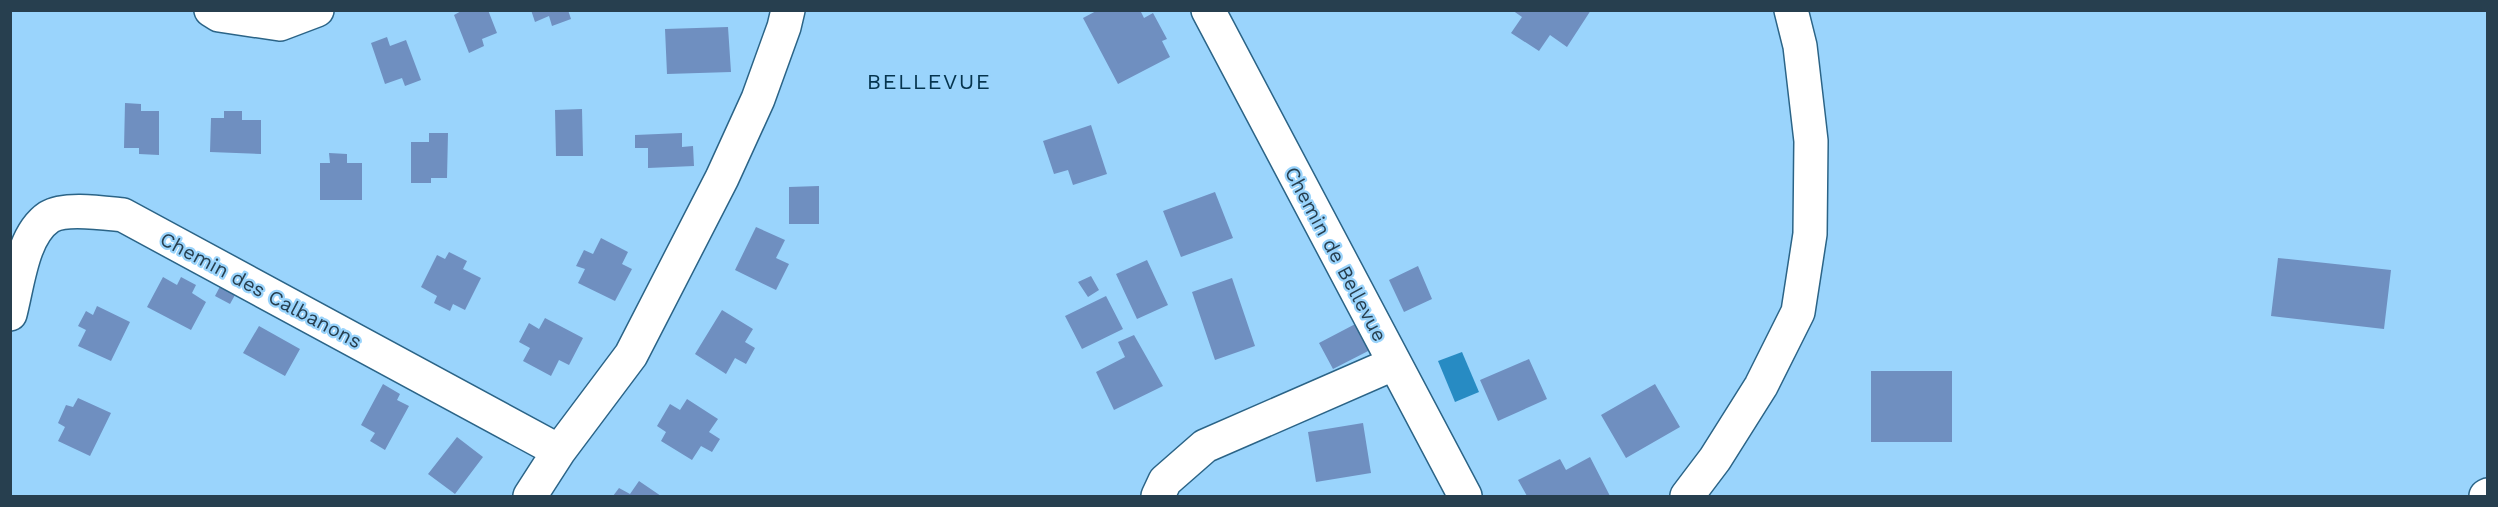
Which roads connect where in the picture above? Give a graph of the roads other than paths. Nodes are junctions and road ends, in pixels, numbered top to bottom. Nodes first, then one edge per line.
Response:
1 (211, 10) edge
2 (317, 10) edge
3 (788, 10) edge
4 (1208, 10) edge
5 (1791, 10) edge
6 (10, 314) edge
7 (1393, 364) junction
8 (559, 451) junction
9 (530, 496) edge
10 (1158, 496) edge
11 (1465, 496) edge
12 (1688, 496) edge

1 - 2 street
3 - 8 street
4 - 7 street, Chemin de Bellevue
5 - 12 street
6 - 8 street, Chemin des Calbanons
7 - 10 street
7 - 11 street, Chemin de Bellevue
8 - 9 street

